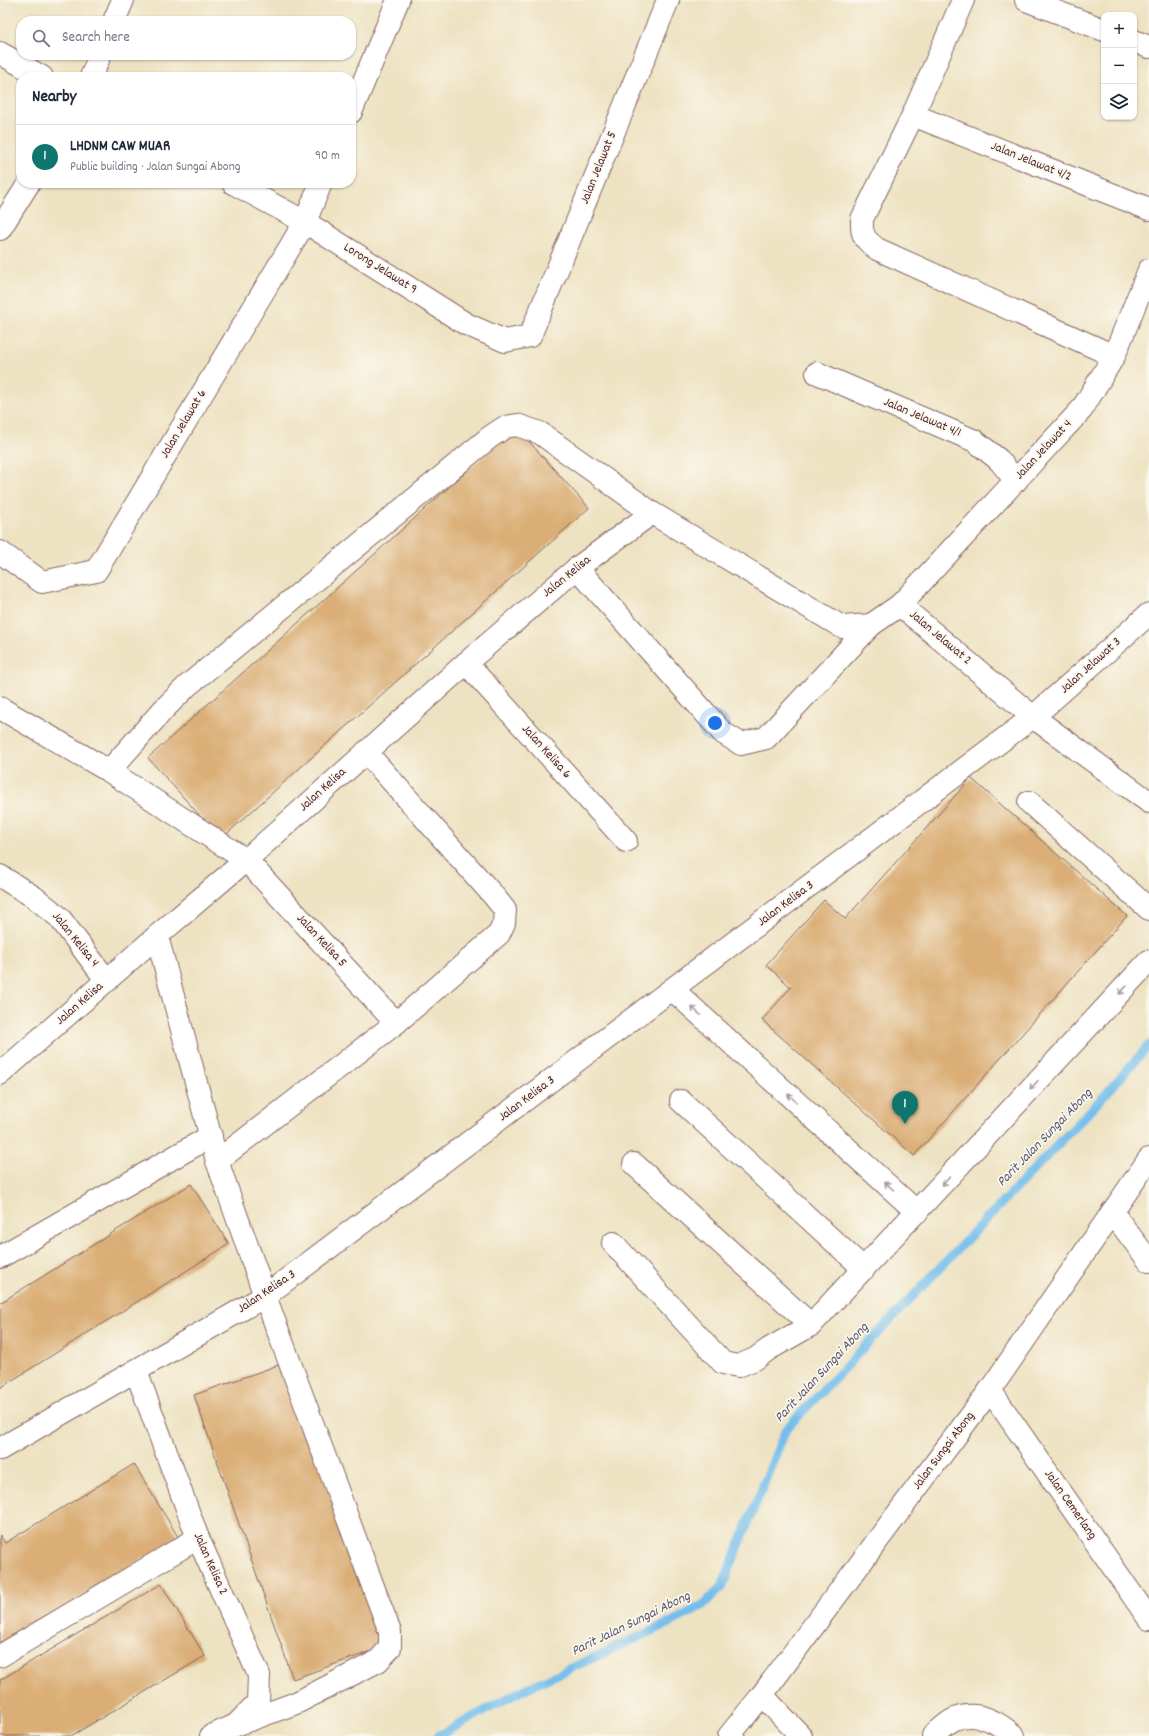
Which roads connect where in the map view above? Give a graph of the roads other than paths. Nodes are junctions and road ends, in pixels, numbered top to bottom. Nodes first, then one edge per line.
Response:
1 (123, 0) edge
2 (398, 0) edge
3 (668, 0) edge
4 (963, 0) edge
5 (1026, 0) edge
6 (116, 16) edge
7 (1101, 29) edge
8 (1137, 42) edge
9 (1149, 47) edge
10 (0, 53) edge
11 (98, 60) edge
12 (33, 72) edge
13 (93, 72) edge
14 (356, 100) edge
15 (913, 115) junction
16 (26, 188) edge
17 (242, 188) edge
18 (319, 188) edge
19 (1149, 209) edge
20 (305, 222) junction
21 (0, 229) edge
22 (1149, 270) edge
23 (530, 336) joint
24 (1114, 356) junction
25 (816, 373) dead end
26 (1016, 481) junction
27 (652, 513) junction
28 (0, 552) edge
29 (577, 568) junction
30 (900, 605) junction
31 (1149, 614) edge
32 (871, 625) junction
33 (466, 663) junction
34 (0, 708) edge
35 (1033, 718) junction
36 (366, 752) junction
37 (110, 771) junction
38 (1029, 802) dead end
39 (1149, 802) edge
40 (626, 841) dead end
41 (246, 860) junction
42 (0, 876) edge
43 (1149, 909) edge
44 (157, 936) junction
45 (1149, 961) edge
46 (107, 981) junction
47 (673, 990) junction
48 (396, 1023) junction
49 (0, 1074) edge
50 (680, 1101) dead end
51 (211, 1136) junction
52 (1149, 1159) edge
53 (217, 1161) junction
54 (634, 1164) dead end
55 (917, 1212) junction
56 (1112, 1212) junction
57 (613, 1244) dead end
58 (0, 1257) edge
59 (1149, 1261) edge
60 (864, 1268) junction
61 (265, 1296) junction
62 (811, 1325) junction
63 (136, 1372) junction
64 (990, 1390) junction
65 (0, 1449) edge
66 (198, 1538) junction
67 (1149, 1619) edge
68 (0, 1656) edge
69 (762, 1695) junction
70 (236, 1725) junction
71 (211, 1736) edge
72 (729, 1736) edge
73 (801, 1736) edge
74 (933, 1736) edge
75 (1014, 1736) edge

1 - 6 street
2 - 14 street
3 - 23 street, Jalan Jelawat 5
4 - 15 street
5 - 7 street
8 - 9 street
10 - 12 street
11 - 13 street
15 - 19 street, Jalan Jelawat 4/2
15 - 24 street
16 - 21 street
17 - 20 street, Lorong Jelawat 9
18 - 20 street, Jalan Jelawat 6
20 - 23 street, Lorong Jelawat 9
20 - 28 street, Jalan Jelawat 6
22 - 24 street, Jalan Jelawat 4
24 - 26 street, Jalan Jelawat 4
25 - 26 street, Jalan Jelawat 4/1
26 - 30 street, Jalan Jelawat 4
27 - 29 street, Jalan Kelisa
27 - 32 street
27 - 37 street
29 - 32 street, Jalan Jelawat 2
29 - 33 street, Jalan Kelisa
30 - 32 street, Jalan Jelawat 2
30 - 35 street, Jalan Jelawat 2
31 - 35 street, Jalan Jelawat 3
33 - 36 street, Jalan Kelisa
33 - 40 street, Jalan Kelisa 6
34 - 37 street, Jalan Kelisa 5
35 - 39 street, Jalan Jelawat 2
35 - 47 street, Jalan Kelisa 3
36 - 41 street, Jalan Kelisa
36 - 48 street
37 - 41 street, Jalan Kelisa 5
38 - 43 street
41 - 44 street, Jalan Kelisa
41 - 48 street, Jalan Kelisa 5
42 - 46 street, Jalan Kelisa 4
44 - 46 street, Jalan Kelisa
44 - 51 street
45 -> 55 street
46 - 49 street, Jalan Kelisa
55 -> 47 street
47 - 61 street, Jalan Kelisa 3
48 - 53 street
50 - 60 street
51 - 53 street
51 - 58 street
52 - 56 street, Jalan Sungai Abong
53 - 61 street
54 - 62 street
55 - 60 street
56 - 59 street
56 - 64 street, Jalan Sungai Abong
57 - 62 street
60 - 62 street
61 - 63 street, Jalan Kelisa 3
61 - 70 street
63 - 65 street, Jalan Kelisa 3
63 - 66 street, Jalan Kelisa 2
64 - 67 street, Jalan Cemerlang
64 - 69 street, Jalan Sungai Abong
66 - 68 street
66 - 70 street, Jalan Kelisa 2
69 - 72 street, Jalan Sungai Abong
69 - 73 street
70 - 71 street, Jalan Kelisa 2
74 - 75 street

